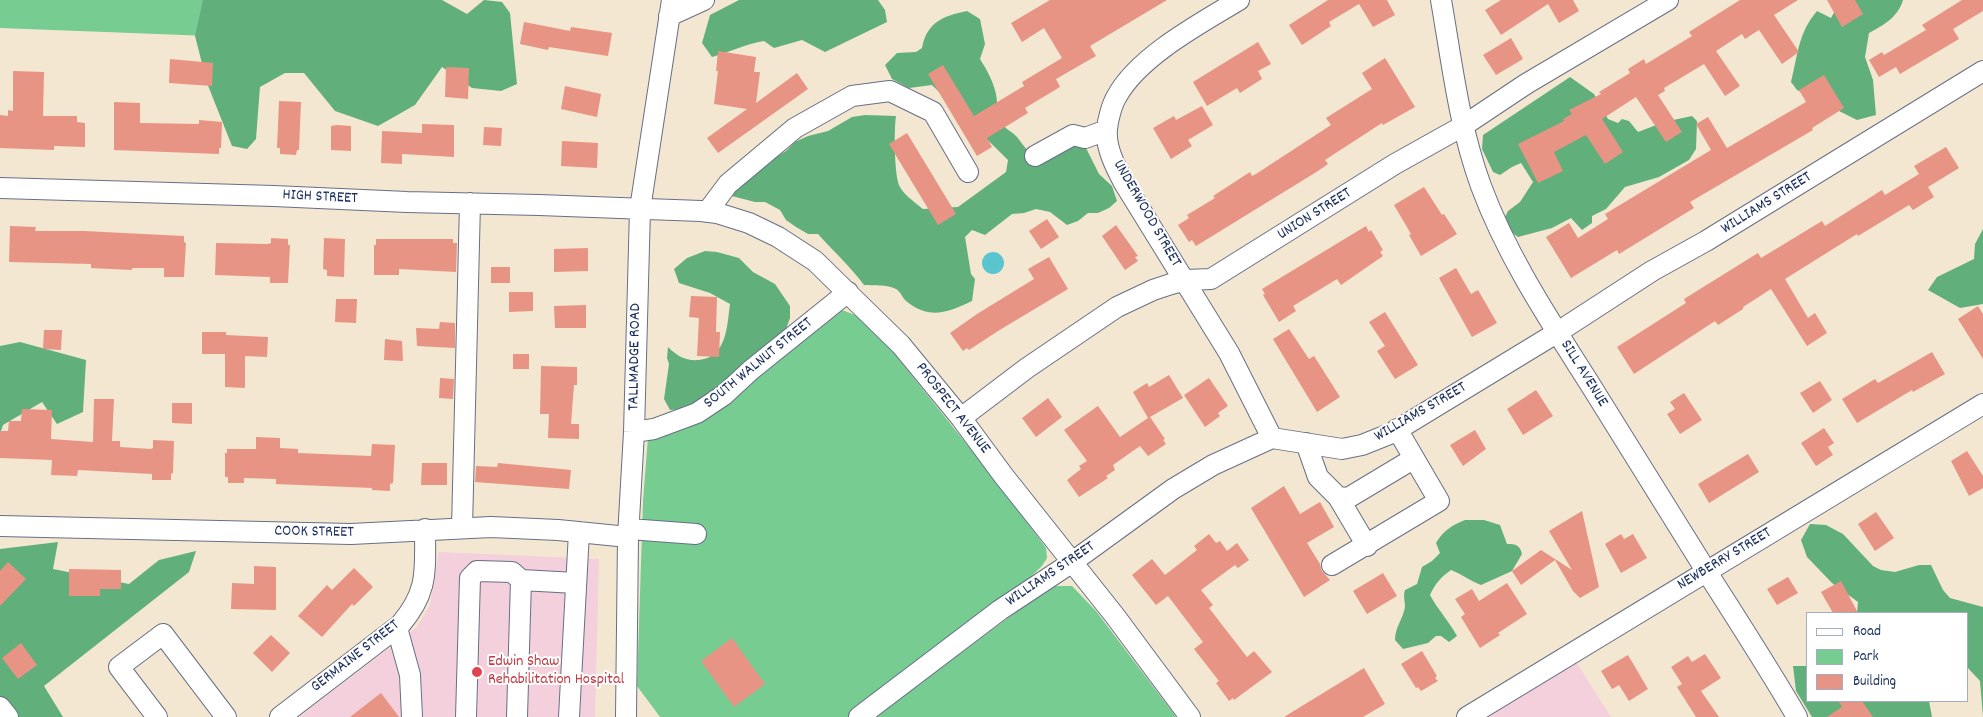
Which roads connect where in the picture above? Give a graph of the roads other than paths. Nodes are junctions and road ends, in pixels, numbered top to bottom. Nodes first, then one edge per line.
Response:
1 (704, 0) edge
2 (1239, 0) edge
3 (1441, 0) edge
4 (1668, 0) edge
5 (670, 8) edge
6 (1983, 71) edge
7 (1463, 126) junction
8 (1107, 130) junction
9 (1036, 156) dead end
10 (968, 172) dead end
11 (0, 188) edge
12 (470, 203) junction
13 (640, 209) junction
14 (707, 212) junction
15 (1186, 280) junction
16 (848, 292) junction
17 (1558, 332) junction
18 (1983, 404) edge
19 (961, 418) junction
20 (1397, 429) junction
21 (634, 432) junction
22 (1272, 438) junction
23 (1306, 443) junction
24 (1413, 459) junction
25 (1338, 497) junction
26 (1, 527) edge
27 (462, 528) junction
28 (425, 529) junction
29 (579, 532) junction
30 (628, 533) junction
31 (696, 534) dead end
32 (1367, 546) junction
33 (1071, 563) junction
34 (1332, 565) dead end
35 (1706, 572) junction
36 (521, 580) junction
37 (576, 582) junction
38 (397, 628) junction
39 (0, 707) edge
40 (629, 715) edge
41 (8, 717) edge
42 (157, 717) edge
43 (226, 717) edge
44 (280, 717) edge
45 (412, 717) edge
46 (466, 717) edge
47 (517, 717) edge
48 (569, 717) edge
49 (860, 717) edge
50 (1190, 717) edge
51 (1467, 717) edge
52 (1797, 717) edge

1 - 5 street
2 - 8 street, UNDERWOOD STREET
3 - 7 street, SILL AVENUE
4 - 7 street, UNION STREET
5 - 13 street, TALLMADGE ROAD
6 - 17 street, WILLIAMS STREET
7 - 15 street, UNION STREET
7 - 17 street, SILL AVENUE
8 - 9 street
8 - 15 street, UNDERWOOD STREET
10 - 14 street
11 - 12 street, HIGH STREET
12 - 13 street, HIGH STREET
12 - 27 street
13 - 14 street, PROSPECT AVENUE
13 - 21 street, TALLMADGE ROAD
14 - 16 street, PROSPECT AVENUE
15 - 19 street, UNION STREET
15 - 22 street, UNDERWOOD STREET
16 - 19 street, PROSPECT AVENUE
16 - 21 street, SOUTH WALNUT STREET
17 - 20 street, WILLIAMS STREET
17 - 35 street, SILL AVENUE
18 - 35 street, NEWBERRY STREET
19 - 33 street, PROSPECT AVENUE
20 - 23 street, WILLIAMS STREET
20 - 24 street
21 - 30 street, TALLMADGE ROAD
22 - 23 street, WILLIAMS STREET
22 - 33 street, WILLIAMS STREET
23 - 25 street
24 - 25 street
24 - 32 street
25 - 32 street
26 - 28 street, COOK STREET
27 - 28 street, COOK STREET
27 - 29 street, COOK STREET
28 - 38 street, GERMAINE STREET
29 - 30 street, COOK STREET
29 - 37 street
30 - 31 street, COOK STREET
30 - 40 street, TALLMADGE ROAD
32 - 34 street
33 - 49 street, WILLIAMS STREET
33 - 50 street, PROSPECT AVENUE
35 - 51 street, NEWBERRY STREET
35 - 52 street, SILL AVENUE
36 - 37 street
36 - 46 street
36 - 47 street
37 - 48 street
38 - 44 street, GERMAINE STREET
38 - 45 street
39 - 41 street
42 - 43 street

